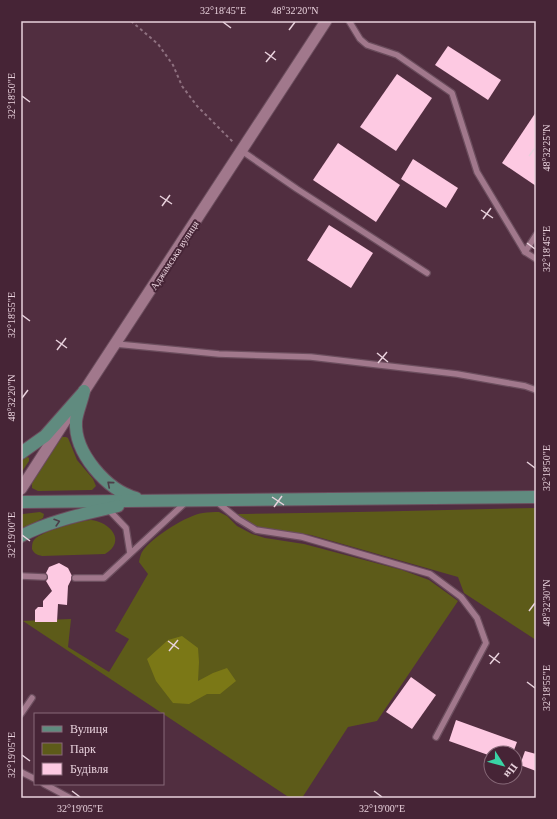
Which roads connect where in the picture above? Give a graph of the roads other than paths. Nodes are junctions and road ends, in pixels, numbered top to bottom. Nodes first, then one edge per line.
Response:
1 (326, 21) edge
2 (349, 21) edge
3 (242, 151) junction
4 (536, 235) edge
5 (525, 252) junction
6 (536, 259) edge
7 (427, 273) dead end
8 (116, 344) junction
9 (536, 390) edge
10 (84, 391) junction
11 (21, 453) edge
12 (21, 489) edge
13 (536, 497) edge
14 (187, 500) junction
15 (213, 500) junction
16 (144, 501) junction
17 (21, 502) edge
18 (108, 508) junction
19 (21, 536) edge
20 (130, 553) junction
21 (21, 576) edge
22 (44, 577) dead end
23 (75, 578) dead end
24 (32, 698) dead end
25 (21, 714) edge
26 (436, 737) dead end
27 (21, 772) edge
28 (34, 778) edge
29 (46, 785) edge
30 (70, 798) edge

1 - 3 street, Аджамська вулиця
2 - 5 lane
3 - 7 lane
3 - 8 street, Аджамська вулиця
4 - 5 lane
5 - 6 lane
8 - 9 lane
8 - 10 street, Аджамська вулиця
10 - 11 main road
10 - 12 street, Аджамська вулиця
16 -> 10 main road
13 - 15 main road
14 - 15 main road
14 - 16 main road
14 - 20 lane
15 - 26 lane
16 - 17 main road
16 - 18 main road
19 -> 18 main road
18 - 20 lane
20 - 23 lane
21 - 22 lane
24 - 25 lane
27 - 28 lane
29 - 30 lane

